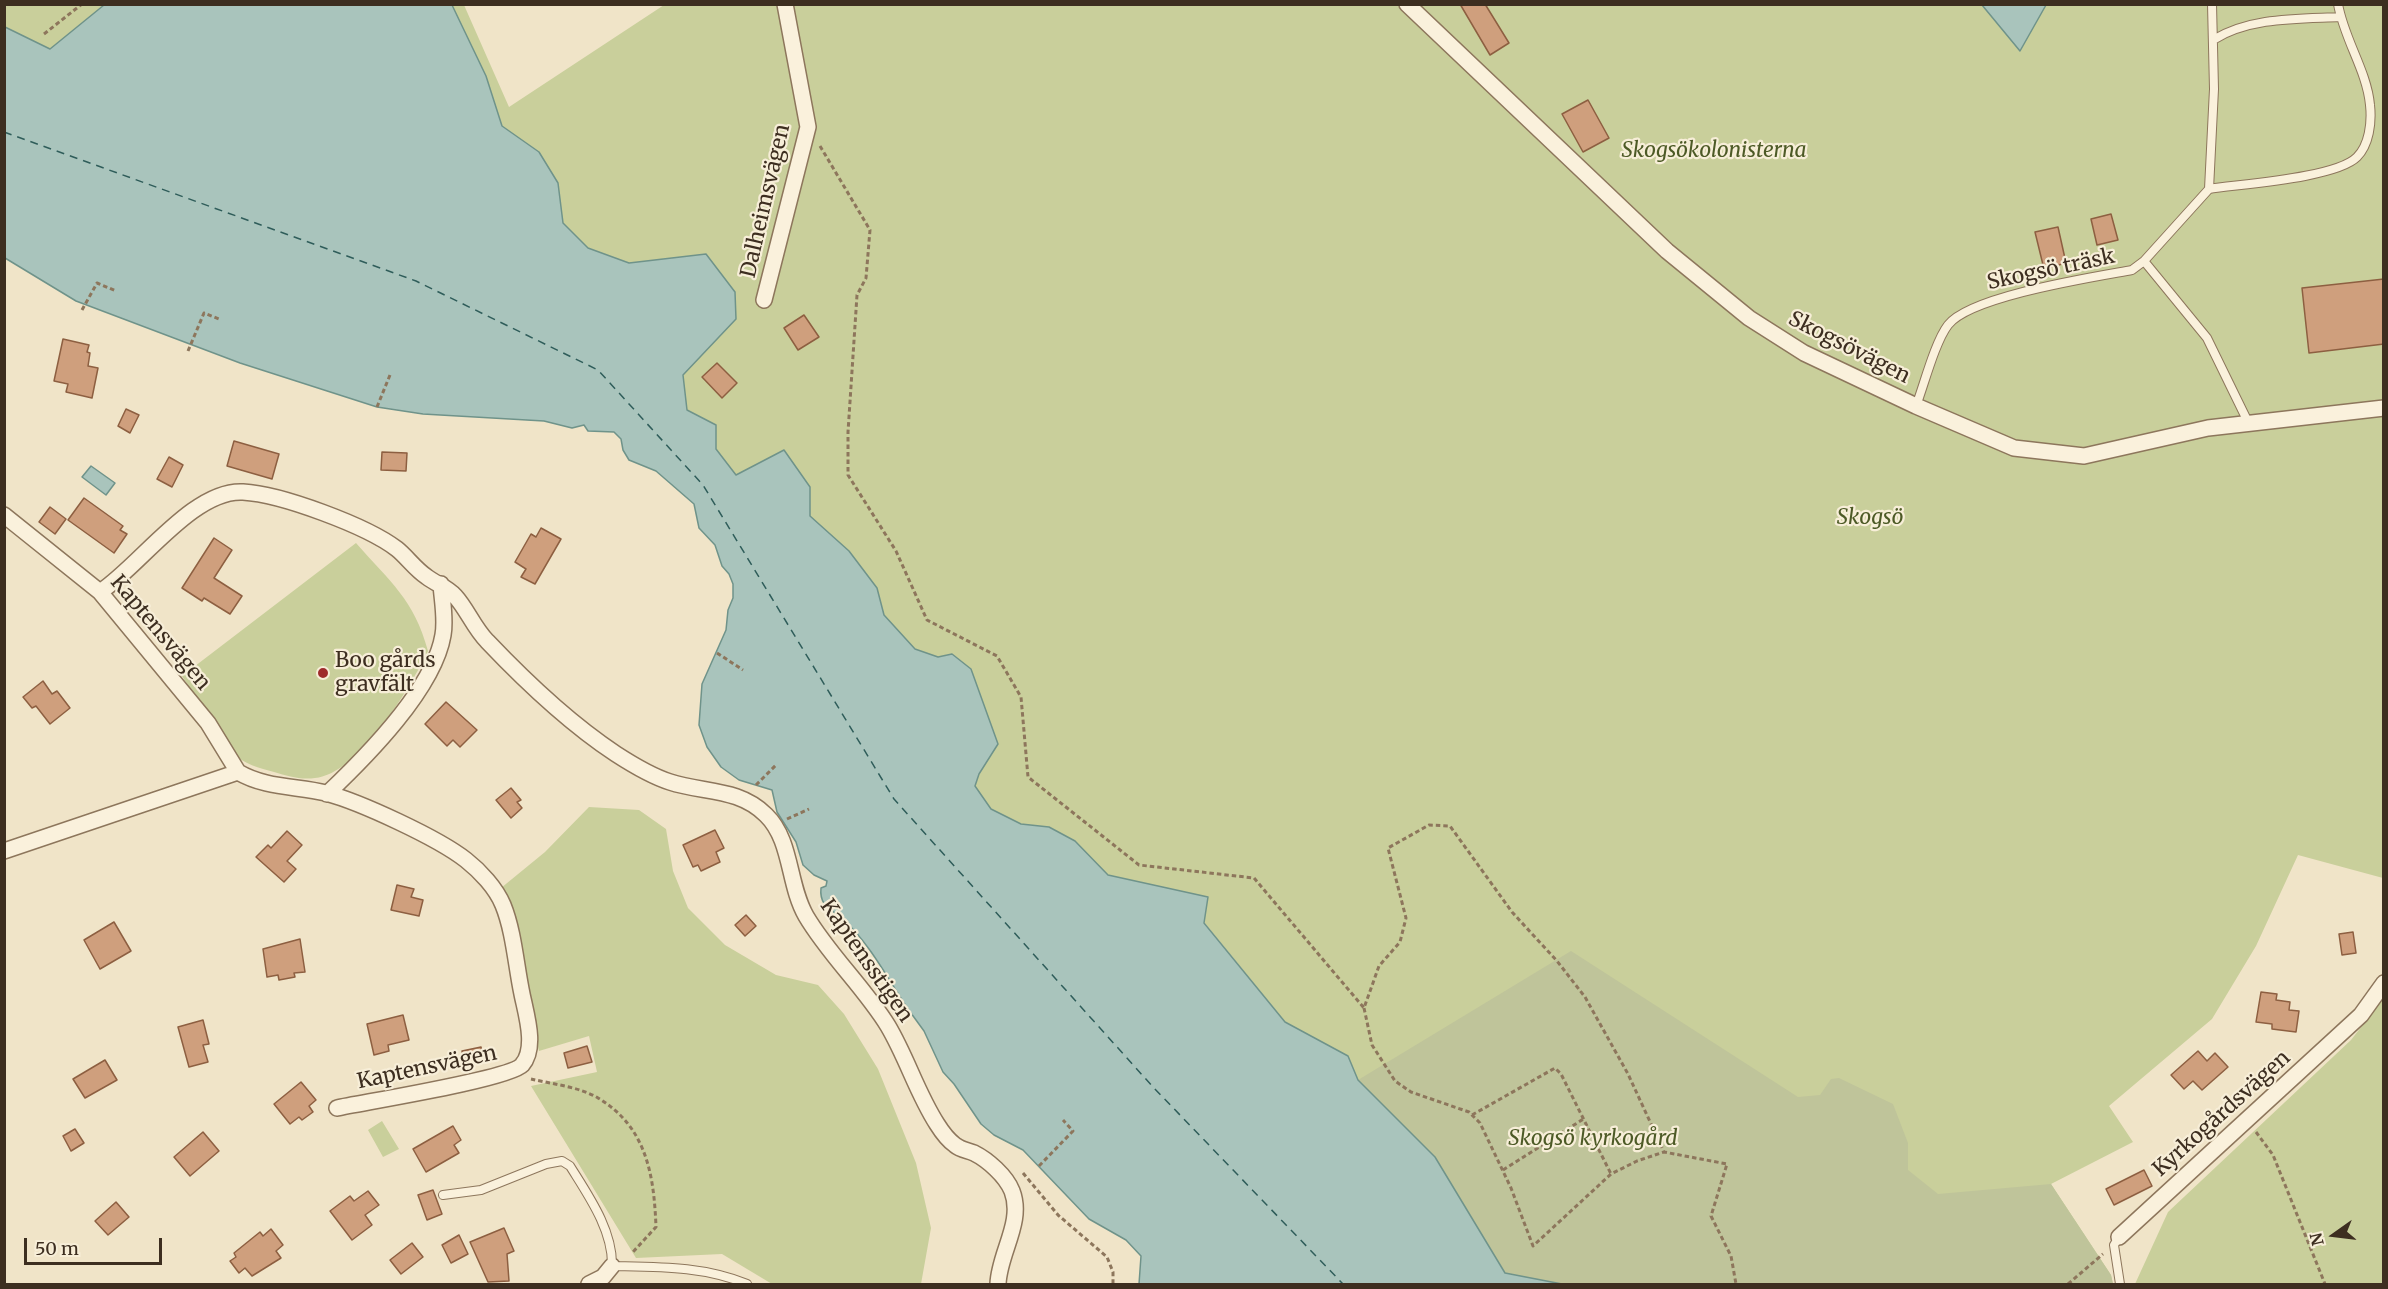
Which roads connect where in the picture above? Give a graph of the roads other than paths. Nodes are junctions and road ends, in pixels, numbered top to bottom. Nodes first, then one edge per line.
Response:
1 (784, 4) edge
2 (1407, 4) edge
3 (2212, 4) edge
4 (2338, 4) edge
5 (2340, 17) junction
6 (2213, 40) junction
7 (2209, 189) junction
8 (2144, 261) junction
9 (764, 300) dead end
10 (1917, 406) junction
11 (2384, 408) edge
12 (2248, 422) junction
13 (4, 515) edge
14 (441, 584) junction
15 (100, 592) junction
16 (238, 772) junction
17 (327, 794) junction
18 (4, 851) edge
19 (2384, 983) edge
20 (337, 1108) dead end
21 (443, 1195) dead end
22 (2117, 1241) joint
23 (612, 1266) junction
24 (589, 1284) edge
25 (747, 1284) edge
26 (999, 1284) edge
27 (2120, 1284) edge

1 - 9 street, Dalheimsvägen
2 - 10 street, Skogsövägen
3 - 6 lane
4 - 5 lane
5 - 6 lane
5 - 7 lane
6 - 7 lane
7 - 8 lane, Skogsö träsk
8 - 10 lane, Skogsö träsk
8 - 12 lane, Skogsö träsk
10 - 12 street, Skogsövägen
11 - 12 street, Skogsövägen
13 - 15 street, Kaptensvägen
14 - 15 street, Kaptensstigen
14 - 17 street
14 - 26 street, Kaptensstigen
15 - 16 street, Kaptensvägen
16 - 17 street, Kaptensvägen
16 - 18 street
17 - 20 street, Kaptensvägen
19 - 22 street, Kyrkogårdsvägen
21 - 23 lane
22 - 27 lane
23 - 24 street
23 - 25 lane

